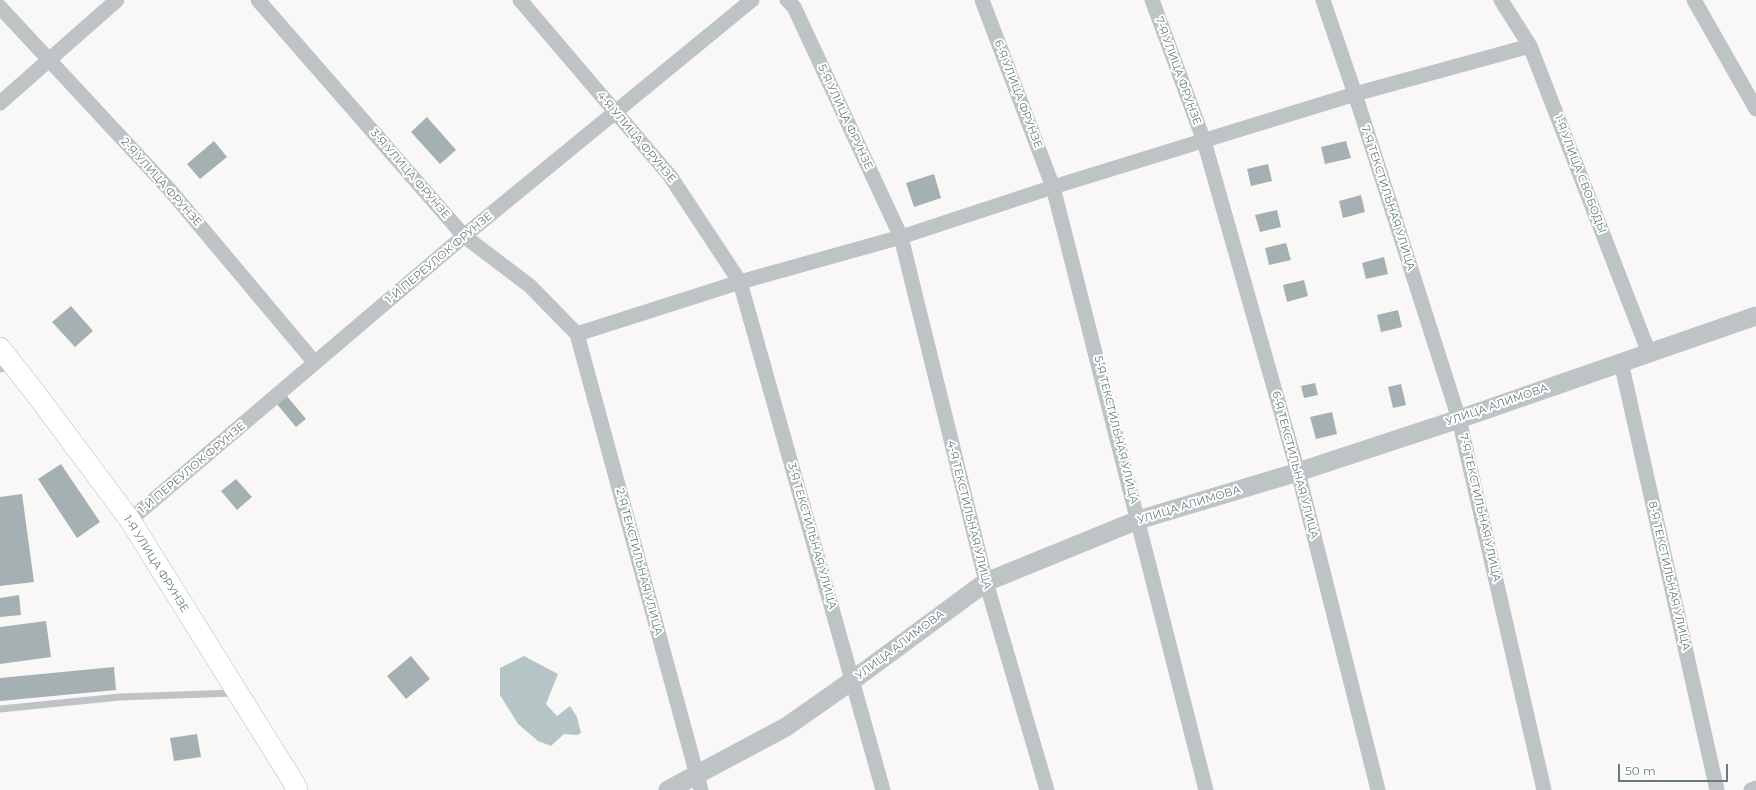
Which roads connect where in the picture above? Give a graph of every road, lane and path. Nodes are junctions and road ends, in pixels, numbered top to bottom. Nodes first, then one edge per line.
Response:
1 (117, 0) edge
2 (258, 0) edge
3 (520, 0) edge
4 (752, 0) edge
5 (787, 0) edge
6 (982, 0) edge
7 (1152, 0) edge
8 (1322, 0) edge
9 (1501, 0) edge
10 (1694, 0) edge
11 (0, 7) edge
12 (1530, 46) junction
13 (48, 60) junction
14 (1355, 94) junction
15 (0, 103) edge
16 (1756, 109) edge
17 (615, 111) junction
18 (1204, 141) junction
19 (1053, 187) junction
20 (464, 236) junction
21 (901, 236) junction
22 (740, 282) junction
23 (1756, 316) edge
24 (577, 334) junction
25 (0, 348) edge
26 (1649, 353) junction
27 (1621, 362) junction
28 (315, 363) junction
29 (7, 367) edge
30 (1459, 419) junction
31 (1298, 472) junction
32 (130, 520) junction
33 (1138, 520) junction
34 (986, 582) junction
35 (854, 680) junction
36 (237, 693) junction
37 (0, 709) edge
38 (699, 783) edge
39 (1756, 788) edge
40 (297, 790) edge
41 (668, 790) edge
42 (883, 790) edge
43 (1047, 790) edge
44 (1206, 790) edge
45 (1378, 790) edge
46 (1544, 790) edge
47 (1717, 790) edge
48 (1750, 790) edge

1 - 13 street
2 - 20 street, 3-Я УЛИЦА ФРУНЗЕ
3 - 17 street, 4-Я УЛИЦА ФРУНЗЕ
4 - 17 street, 1-Й ПЕРЕУЛОК ФРУНЗЕ
5 - 21 street, 5-Я УЛИЦА ФРУНЗЕ
6 - 19 street, 6-Я УЛИЦА ФРУНЗЕ
7 - 18 street, 7-Я УЛИЦА ФРУНЗЕ
8 - 14 street, 7-Я ТЕКСТИЛЬНАЯ УЛИЦА
9 - 12 street, 1-Я УЛИЦА СВОБОДЫ
10 - 16 street
11 - 13 street, 2-Я УЛИЦА ФРУНЗЕ
12 - 14 street
12 - 26 street, 1-Я УЛИЦА СВОБОДЫ
13 - 15 street
13 - 28 street, 2-Я УЛИЦА ФРУНЗЕ
14 - 18 street
14 - 30 street, 7-Я ТЕКСТИЛЬНАЯ УЛИЦА
17 - 20 street, 1-Й ПЕРЕУЛОК ФРУНЗЕ
17 - 22 street, 4-Я УЛИЦА ФРУНЗЕ
18 - 19 street
18 - 31 street, 6-Я ТЕКСТИЛЬНАЯ УЛИЦА
19 - 21 street
19 - 33 street, 5-Я ТЕКСТИЛЬНАЯ УЛИЦА
20 - 24 street, 3-Я УЛИЦА ФРУНЗЕ
20 - 28 street, 1-Й ПЕРЕУЛОК ФРУНЗЕ
21 - 22 street
21 - 34 street, 4-Я ТЕКСТИЛЬНАЯ УЛИЦА
22 - 24 street
22 - 35 street, 3-Я ТЕКСТИЛЬНАЯ УЛИЦА
23 - 26 street, УЛИЦА АЛИМОВА
24 - 38 street, 2-Я ТЕКСТИЛЬНАЯ УЛИЦА
25 - 29 main road, 1-Я УЛИЦА ФРУНЗЕ
26 - 27 street, УЛИЦА АЛИМОВА
27 - 30 street, УЛИЦА АЛИМОВА
27 - 47 street, 8-Я ТЕКСТИЛЬНАЯ УЛИЦА
28 - 32 street, 1-Й ПЕРЕУЛОК ФРУНЗЕ
29 - 32 main road, 1-Я УЛИЦА ФРУНЗЕ
30 - 31 street, УЛИЦА АЛИМОВА
30 - 46 street, 7-Я ТЕКСТИЛЬНАЯ УЛИЦА
31 - 33 street, УЛИЦА АЛИМОВА
31 - 45 street, 6-Я ТЕКСТИЛЬНАЯ УЛИЦА
32 - 36 main road, 1-Я УЛИЦА ФРУНЗЕ
33 - 34 street, УЛИЦА АЛИМОВА
33 - 44 street, 5-Я ТЕКСТИЛЬНАЯ УЛИЦА
34 - 35 street, УЛИЦА АЛИМОВА
34 - 43 street, 4-Я ТЕКСТИЛЬНАЯ УЛИЦА
35 - 38 street, УЛИЦА АЛИМОВА
35 - 42 street, 3-Я ТЕКСТИЛЬНАЯ УЛИЦА
36 - 37 lane
36 - 40 main road, 1-Я УЛИЦА ФРУНЗЕ
38 - 41 street, УЛИЦА АЛИМОВА
39 - 48 street

